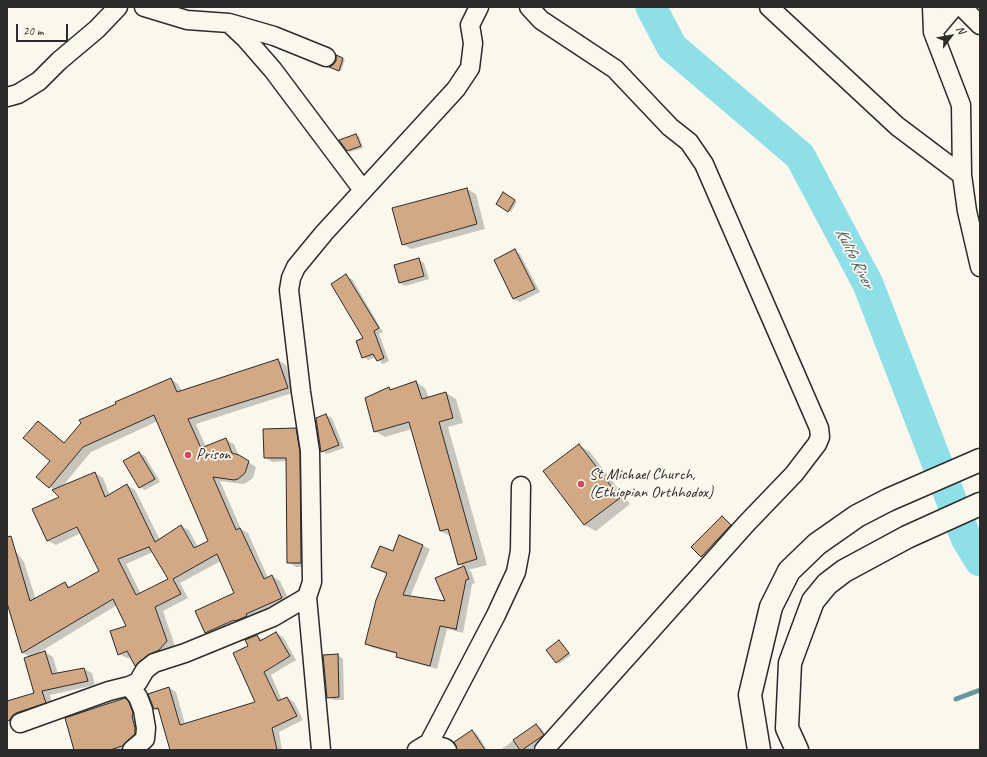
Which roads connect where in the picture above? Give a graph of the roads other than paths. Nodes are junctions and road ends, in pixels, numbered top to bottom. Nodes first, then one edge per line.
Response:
1 (118, 7) edge
2 (144, 7) edge
3 (479, 7) edge
4 (530, 7) edge
5 (769, 7) edge
6 (932, 7) edge
7 (954, 7) edge
8 (962, 7) edge
9 (229, 23) junction
10 (980, 25) edge
11 (933, 32) junction
12 (326, 57) dead end
13 (7, 97) edge
14 (962, 175) junction
15 (363, 190) junction
16 (980, 267) edge
17 (980, 460) edge
18 (521, 486) dead end
19 (980, 504) edge
20 (307, 597) junction
21 (129, 686) junction
22 (20, 723) dead end
23 (423, 747) edge
24 (132, 750) edge
25 (321, 750) edge
26 (447, 750) edge
27 (544, 750) edge
28 (759, 750) edge
29 (797, 750) edge

1 - 13 street
2 - 9 street
3 - 15 street
4 - 27 street
5 - 14 street
6 - 11 street
7 - 11 street
8 - 10 street
9 - 12 street
9 - 15 street
11 - 14 street
14 - 16 street
15 - 20 street
17 - 28 highway
18 - 23 street
19 - 29 highway
20 - 21 street
20 - 25 street
21 - 22 street
21 - 24 street
23 - 26 street

